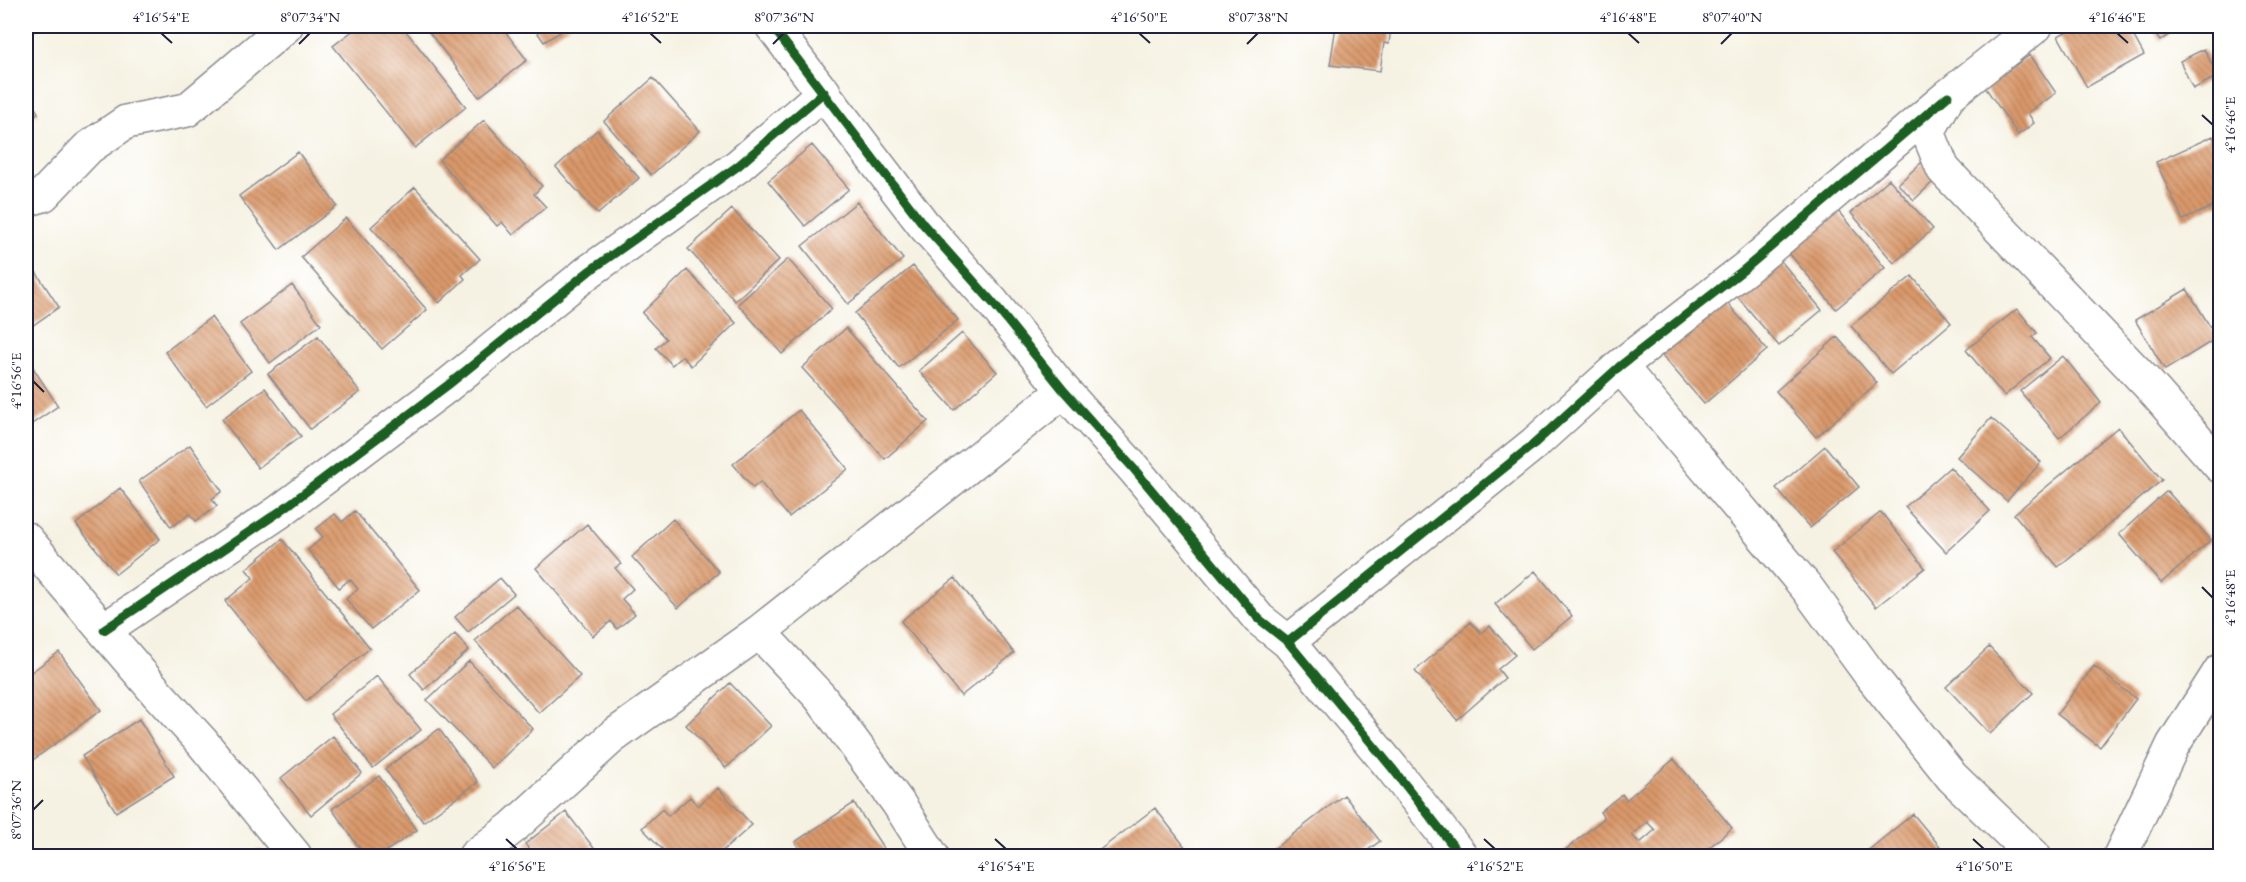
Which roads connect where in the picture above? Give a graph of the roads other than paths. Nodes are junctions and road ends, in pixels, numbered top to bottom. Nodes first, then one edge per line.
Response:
1 (286, 26) edge
2 (772, 26) edge
3 (2036, 26) edge
4 (824, 92) junction
5 (1948, 96) junction
6 (26, 200) edge
7 (1620, 366) junction
8 (1064, 391) junction
9 (2220, 466) edge
10 (26, 538) edge
11 (104, 630) junction
12 (759, 632) junction
13 (1288, 642) junction
14 (2220, 671) edge
15 (295, 856) edge
16 (475, 856) edge
17 (932, 856) edge
18 (1461, 856) edge
19 (2034, 856) edge
20 (2120, 856) edge

1 - 6 street
2 - 4 street
3 - 5 street
4 - 8 street
4 - 11 street
5 - 7 street
5 - 9 street
7 - 13 street
7 - 19 street
8 - 12 street
8 - 13 street
10 - 11 street
11 - 15 street
12 - 16 street
12 - 17 street
13 - 18 street
14 - 20 street

